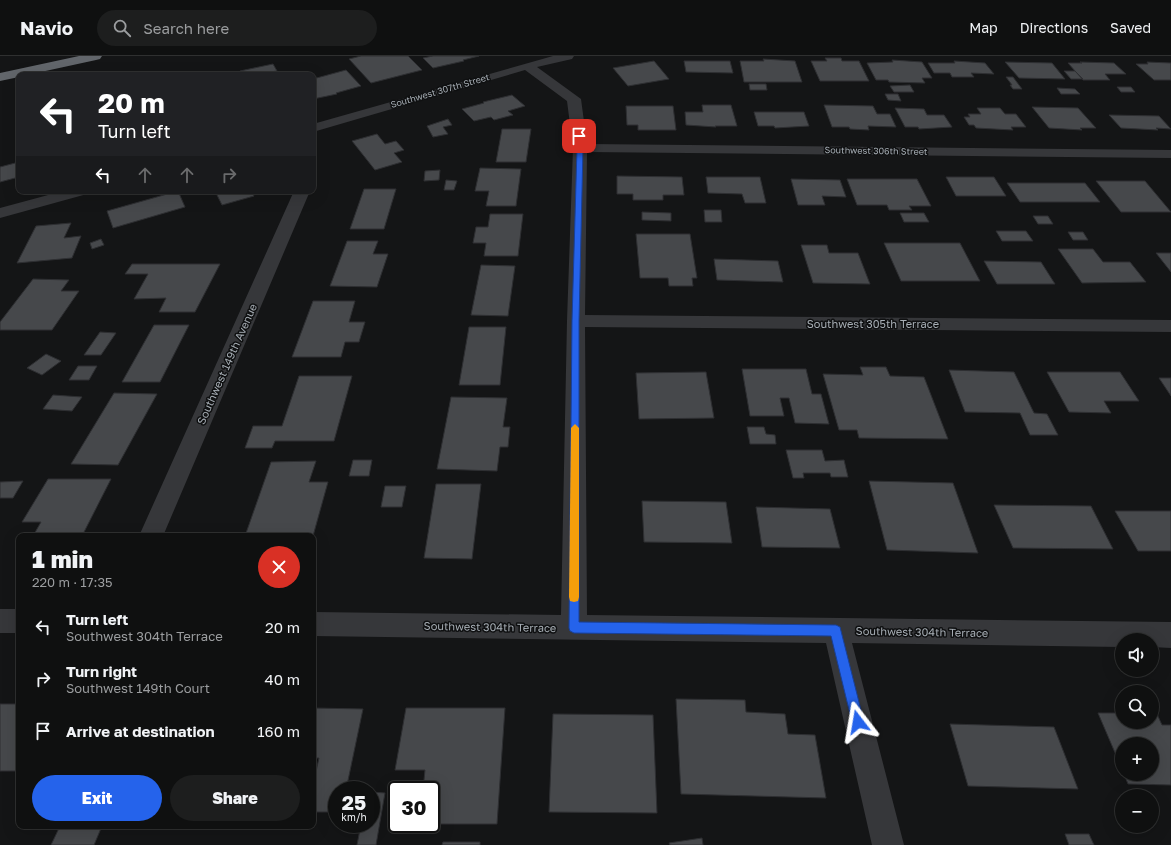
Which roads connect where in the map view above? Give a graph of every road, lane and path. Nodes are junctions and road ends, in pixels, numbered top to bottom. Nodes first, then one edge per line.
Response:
1 (96, 56) edge
2 (568, 56) edge
3 (526, 66) junction
4 (23, 72) edge
5 (16, 74) edge
6 (0, 77) edge
7 (316, 127) edge
8 (580, 148) junction
9 (1171, 154) edge
10 (70, 194) edge
11 (301, 194) edge
12 (0, 213) edge
13 (576, 321) junction
14 (1171, 326) edge
15 (152, 533) edge
16 (0, 621) edge
17 (16, 621) edge
18 (316, 624) edge
19 (574, 628) junction
20 (836, 631) junction
21 (1171, 634) edge
22 (888, 845) edge

1 - 4 highway
2 - 3 street, Southwest 307th Street
3 - 7 street, Southwest 307th Street
3 - 8 street
5 - 6 highway
8 - 9 street, Southwest 306th Street
8 - 13 street
10 - 12 street
11 - 15 street, Southwest 149th Avenue
13 - 14 street, Southwest 305th Terrace
13 - 19 street
16 - 17 street
18 - 19 street, Southwest 304th Terrace
19 - 20 street, Southwest 304th Terrace
20 - 21 street, Southwest 304th Terrace
20 - 22 street

